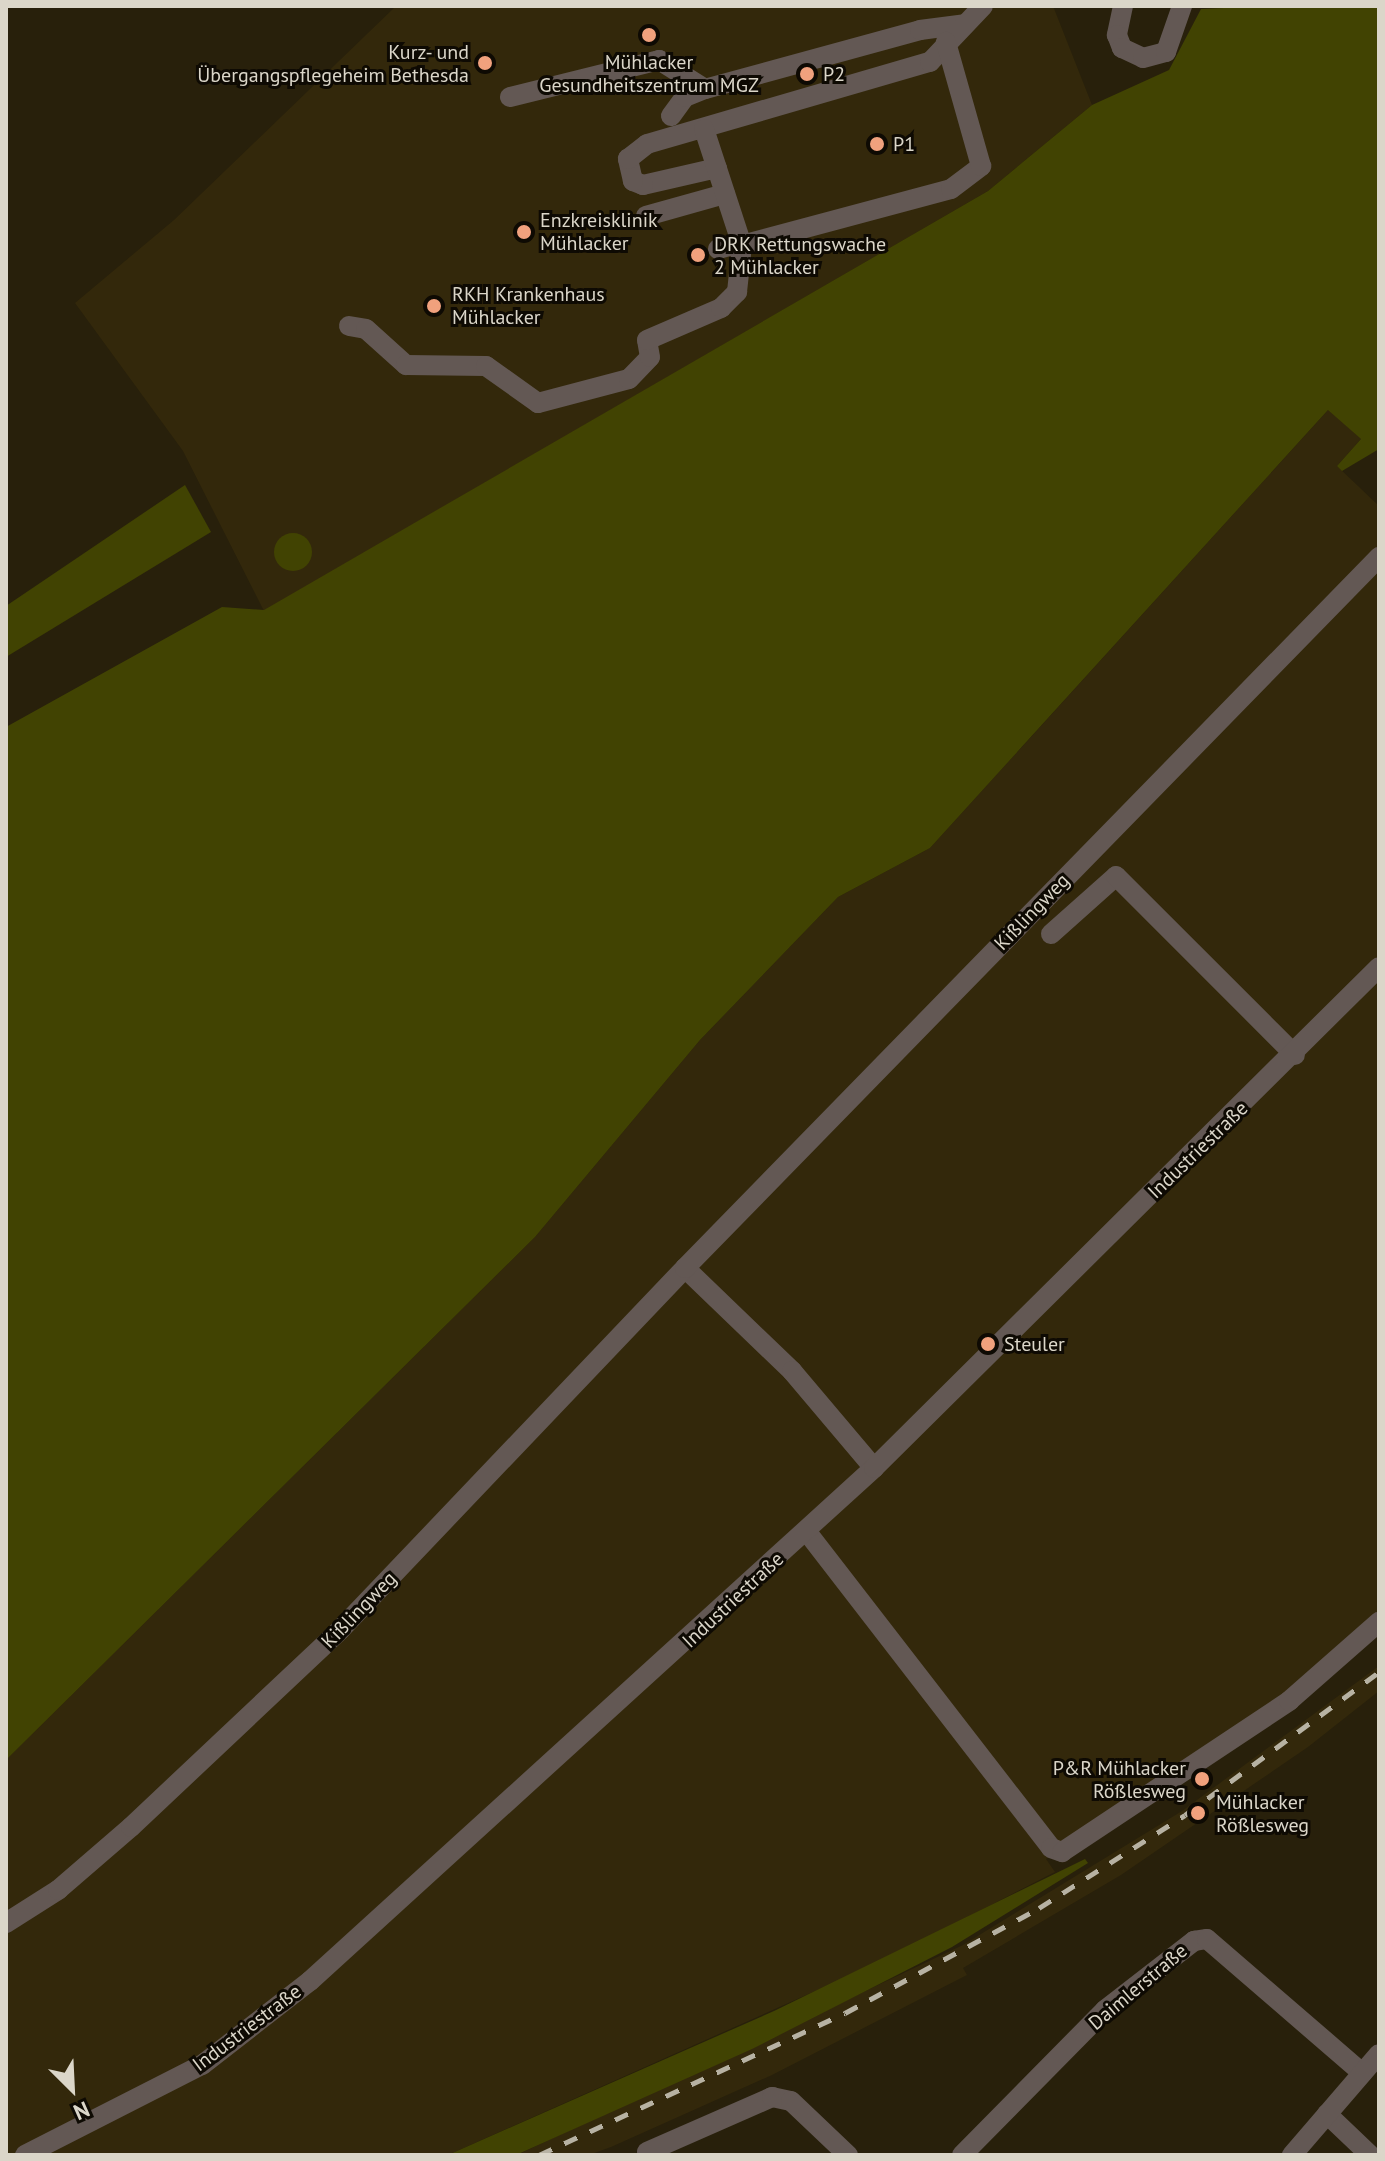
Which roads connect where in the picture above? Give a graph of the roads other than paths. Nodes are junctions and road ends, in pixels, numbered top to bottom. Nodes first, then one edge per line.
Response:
1 (983, 6) edge
2 (1123, 6) edge
3 (1182, 6) edge
4 (965, 24) junction
5 (946, 42) junction
6 (705, 89) junction
7 (510, 97) dead end
8 (671, 116) dead end
9 (704, 129) junction
10 (717, 168) junction
11 (725, 194) junction
12 (646, 216) dead end
13 (733, 250) junction
14 (349, 326) dead end
15 (1379, 557) edge
16 (1051, 934) dead end
17 (1379, 967) edge
18 (1295, 1055) junction
19 (685, 1268) junction
20 (874, 1468) junction
21 (807, 1532) junction
22 (1379, 1622) edge
23 (6, 1923) edge
24 (1379, 2054) edge
25 (1362, 2073) junction
26 (1327, 2114) junction
27 (647, 2152) dead end
28 (25, 2155) edge
29 (848, 2155) edge
30 (962, 2155) edge
31 (1292, 2155) edge
32 (1370, 2155) edge

1 - 4 street
2 - 3 street
4 - 5 street
4 - 6 street
5 - 9 street
5 - 13 street
6 - 7 street
6 - 8 street
9 - 10 street
9 - 10 street
10 - 11 street
11 - 12 street
11 - 13 street
13 - 14 street
15 - 19 street, Kißlingweg
16 - 18 street
17 - 18 street, Industriestraße
18 - 20 street, Industriestraße
19 - 20 street
19 - 23 street, Kißlingweg
20 - 21 street, Industriestraße
21 - 22 street
21 - 28 street, Industriestraße
24 - 25 street
25 - 26 street
25 - 30 street, Daimlerstraße
26 - 31 street
26 - 32 street
27 - 29 street

